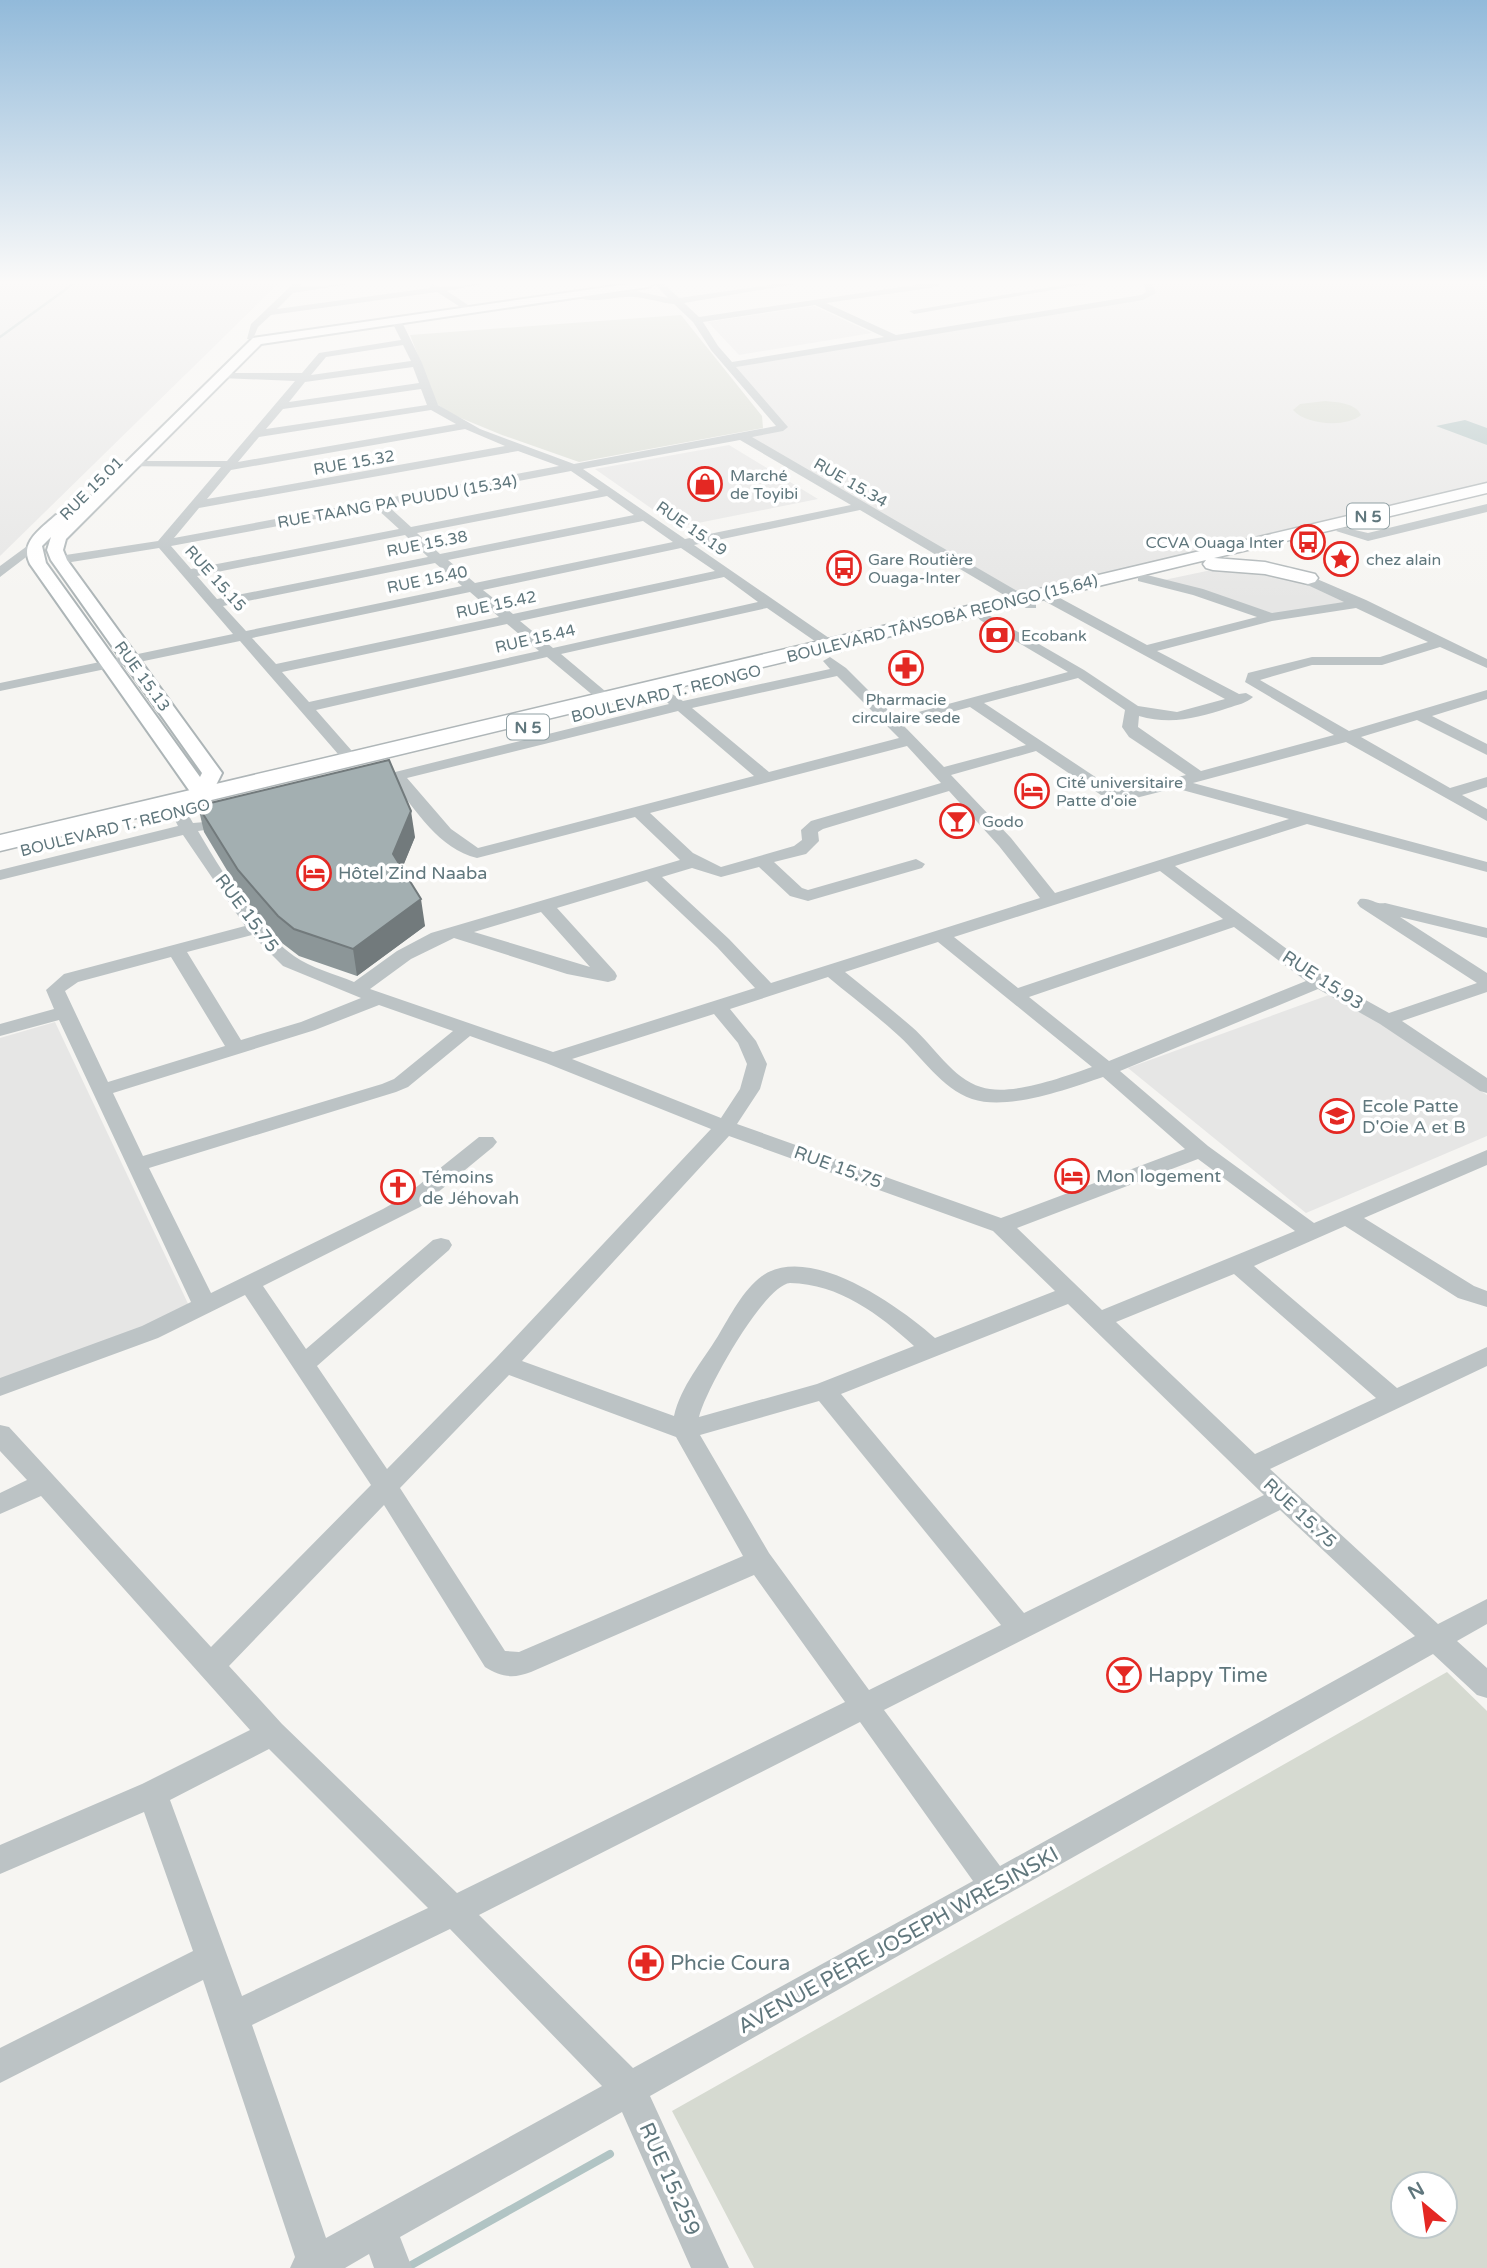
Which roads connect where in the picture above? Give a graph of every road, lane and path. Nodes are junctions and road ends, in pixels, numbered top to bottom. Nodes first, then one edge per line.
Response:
1 (190, 390) edge
2 (206, 390) edge
3 (293, 390) edge
4 (391, 390) edge
5 (426, 390) edge
6 (751, 390) edge
7 (281, 406) junction
8 (433, 407) junction
9 (467, 426) junction
10 (255, 434) junction
11 (744, 437) junction
12 (519, 447) junction
13 (116, 463) junction
14 (132, 464) junction
15 (228, 466) junction
16 (574, 468) junction
17 (1487, 488) edge
18 (609, 492) junction
19 (1487, 496) edge
20 (194, 505) junction
21 (379, 505) junction
22 (857, 507) junction
23 (1487, 508) edge
24 (645, 517) junction
25 (410, 532) junction
26 (1336, 533) junction
27 (683, 543) junction
28 (162, 544) junction
29 (34, 545) junction
30 (1248, 554) junction
31 (57, 555) junction
32 (1279, 556) junction
33 (439, 559) junction
34 (1213, 564) junction
35 (0, 573) edge
36 (726, 573) junction
37 (188, 575) junction
38 (1304, 576) junction
39 (1143, 578) junction
40 (472, 587) junction
41 (1029, 601) junction
42 (216, 603) junction
43 (770, 603) junction
44 (1361, 603) junction
45 (985, 617) junction
46 (1272, 617) junction
47 (513, 619) junction
48 (243, 635) junction
49 (1442, 642) junction
50 (1147, 649) junction
51 (550, 652) junction
52 (829, 654) junction
53 (131, 660) junction
54 (110, 664) junction
55 (1487, 664) edge
56 (274, 669) junction
57 (1077, 674) junction
58 (0, 687) edge
59 (1266, 692) junction
60 (1487, 694) edge
61 (606, 699) junction
62 (673, 700) junction
63 (1238, 700) junction
64 (972, 702) junction
65 (308, 707) junction
66 (1133, 709) junction
67 (1417, 715) junction
68 (893, 723) junction
69 (1346, 737) junction
70 (909, 740) junction
71 (1038, 746) junction
72 (1487, 750) edge
73 (351, 759) junction
74 (396, 776) junction
75 (764, 776) junction
76 (1199, 777) junction
77 (946, 779) junction
78 (1487, 782) edge
79 (1175, 783) junction
80 (349, 788) edge
81 (202, 794) junction
82 (1449, 794) junction
83 (639, 811) junction
84 (1487, 816) edge
85 (1305, 819) junction
86 (183, 820) junction
87 (210, 823) edge
88 (0, 843) edge
89 (0, 854) edge
90 (693, 862) junction
91 (764, 862) junction
92 (916, 864) dead end
93 (1164, 866) junction
94 (1487, 867) edge
95 (649, 874) junction
96 (0, 875) edge
97 (1052, 901) junction
98 (544, 904) junction
99 (1238, 920) junction
100 (257, 928) junction
101 (455, 932) junction
102 (1487, 933) edge
103 (943, 937) junction
104 (176, 949) junction
105 (832, 971) junction
106 (1319, 982) junction
107 (1487, 984) edge
108 (356, 990) junction
109 (768, 991) junction
110 (1016, 995) junction
111 (379, 998) junction
112 (718, 1006) junction
113 (65, 1012) junction
114 (1387, 1020) junction
115 (467, 1029) junction
116 (0, 1030) edge
117 (236, 1048) junction
118 (553, 1059) junction
119 (1106, 1069) junction
120 (1487, 1087) edge
121 (102, 1090) junction
122 (725, 1126) junction
123 (486, 1142) dead end
124 (1200, 1151) junction
125 (1487, 1157) edge
126 (137, 1165) junction
127 (1347, 1217) junction
128 (1001, 1226) junction
129 (1312, 1232) junction
130 (441, 1245) dead end
131 (1237, 1264) junction
132 (250, 1284) junction
133 (1072, 1293) junction
134 (1487, 1298) edge
135 (205, 1307) junction
136 (1099, 1320) junction
137 (931, 1348) junction
138 (1487, 1356) edge
139 (505, 1364) junction
140 (303, 1365) junction
141 (0, 1387) edge
142 (824, 1391) junction
143 (1395, 1400) junction
144 (685, 1430) junction
145 (0, 1434) edge
146 (1251, 1467) junction
147 (43, 1484) junction
148 (386, 1486) junction
149 (1283, 1497) junction
150 (0, 1504) edge
151 (759, 1561) junction
152 (1487, 1611) edge
153 (1021, 1629) junction
154 (1437, 1639) junction
155 (209, 1667) junction
156 (1487, 1686) edge
157 (865, 1707) junction
158 (272, 1732) junction
159 (153, 1794) junction
160 (0, 1860) edge
161 (995, 1885) junction
162 (454, 1911) junction
163 (211, 1959) junction
164 (233, 2017) junction
165 (0, 2067) edge
166 (630, 2090) junction
167 (387, 2252) edge
168 (312, 2266) edge
169 (710, 2268) edge

1 - 13 main road, RUE 15.01
2 - 14 main road, RUE 15.01
3 - 7 street, RUE 15.15
4 - 7 street
5 - 8 street
6 - 11 street
7 - 10 street, RUE 15.15
8 - 9 street, RUE 15.19
8 - 10 street
9 - 12 street, RUE 15.19
9 - 15 street
10 - 15 street, RUE 15.15
11 - 16 street, RUE TAANG PA PUUDU (15.34)
11 - 22 street, RUE 15.34
12 - 16 street, RUE 15.19
12 - 20 street, RUE 15.32
13 - 14 street
13 - 29 main road, RUE 15.01
14 - 15 street
14 - 31 main road, RUE 15.01
15 - 20 street, RUE 15.15
16 - 18 street, RUE 15.19
16 - 21 street, RUE TAANG PA PUUDU (15.34)
17 - 30 highway, BOULEVARD TÂNSOBA REONGO (15.64) / N 5
18 - 24 street, RUE 15.19
18 - 25 street
19 - 26 highway, N 5
20 - 28 street, RUE 15.15
21 - 25 street
21 - 28 street, RUE TAANG PA PUUDU (15.34)
22 - 27 street, RUE 15.40
22 - 41 street, RUE 15.34
23 - 26 street
24 - 27 street, RUE 15.19
24 - 33 street, RUE 15.38
25 - 33 street
25 - 37 street
26 - 32 highway, N 5
26 - 38 highway
27 - 36 street, RUE 15.19
27 - 40 street, RUE 15.40
28 - 31 street, RUE TAANG PA PUUDU (15.34)
28 - 37 street, RUE 15.15
29 - 35 street, RUE 15.01
29 - 54 main road, RUE 15.13
30 - 32 highway, BOULEVARD TÂNSOBA REONGO (15.64) / N 5
30 - 34 highway, BOULEVARD T. REONGO / N 5
30 - 38 street
30 - 41 highway, BOULEVARD TÂNSOBA REONGO (15.64) / N 5
31 - 53 main road, RUE 15.13
32 - 38 street
33 - 40 street
33 - 42 street, RUE 15.38
34 - 38 highway
34 - 39 highway, BOULEVARD T. REONGO / N 5
36 - 43 street, RUE 15.19
36 - 47 street, RUE 15.42
37 - 42 street, RUE 15.15
38 - 44 street
39 - 41 highway, BOULEVARD T. REONGO / N 5
39 - 46 street
40 - 47 street
40 - 48 street, RUE 15.40
41 - 45 highway, BOULEVARD T. REONGO / N 5
41 - 50 street, RUE 15.34
41 - 52 highway, BOULEVARD TÂNSOBA REONGO (15.64) / N 5
42 - 48 street, RUE 15.15
43 - 51 street, RUE 15.44
43 - 52 street, RUE 15.19
44 - 46 street
44 - 49 street
45 - 52 highway, BOULEVARD T. REONGO / N 5
45 - 57 street
46 - 50 street
47 - 51 street
47 - 56 street, RUE 15.42
48 - 53 street, RUE 15.40
48 - 56 street, RUE 15.15
49 - 55 street
49 - 59 street
50 - 63 street, RUE 15.34
51 - 61 street
51 - 65 street, RUE 15.44
52 - 61 highway, BOULEVARD TÂNSOBA REONGO (15.64) / N 5
52 - 62 highway, BOULEVARD T. REONGO / N 5
52 - 68 street, RUE 15.19
53 - 54 street, RUE 15.40
53 - 81 main road, RUE 15.13
54 - 58 street, RUE 15.40
54 - 81 main road, RUE 15.13
56 - 65 street, RUE 15.15
57 - 64 street
57 - 66 street
59 - 63 street
59 - 69 street
60 - 67 street
61 - 73 highway, BOULEVARD TÂNSOBA REONGO (15.64) / N 5
62 - 74 street
62 - 75 street
62 - 86 highway, BOULEVARD T. REONGO / N 5
63 - 66 street
64 - 68 street
64 - 71 street
65 - 73 street, RUE 15.15
66 - 76 street
67 - 69 street
67 - 72 street
68 - 70 street, RUE 15.19
69 - 76 street
69 - 82 street
70 - 75 street
70 - 77 street, RUE 15.19
71 - 77 street
71 - 79 street
73 - 81 highway, BOULEVARD TÂNSOBA REONGO (15.64) / N 5
74 - 80 street
74 - 83 street
75 - 83 street
76 - 79 street
77 - 91 street
77 - 97 street, RUE 15.19
78 - 82 street
79 - 85 street
81 - 86 main road
81 - 88 highway, BOULEVARD TÂNSOBA REONGO (15.64) / N 5
82 - 84 street
83 - 90 street
85 - 93 street
85 - 94 street
86 - 87 street
86 - 89 highway, BOULEVARD T. REONGO / N 5
86 - 96 street
86 - 100 street, RUE 15.75
90 - 91 street
90 - 95 street
91 - 92 street
93 - 97 street
93 - 99 street, RUE 15.93
95 - 98 street
95 - 109 street
97 - 103 street
98 - 101 street
98 - 101 street
99 - 106 street, RUE 15.93
99 - 110 street
100 - 104 street
100 - 108 street, RUE 15.75
101 - 108 street
102 - 107 street
103 - 105 street
103 - 110 street
104 - 113 street
104 - 117 street
105 - 109 street
105 - 119 street
106 - 114 street, RUE 15.93
106 - 119 street
107 - 114 street
108 - 111 street, RUE 15.75
109 - 112 street
110 - 119 street
111 - 115 street, RUE 15.75
111 - 117 street
112 - 118 street
112 - 122 street
113 - 116 street
113 - 121 street
114 - 120 street, RUE 15.93
115 - 118 street, RUE 15.75
115 - 126 street
117 - 121 street
118 - 122 street, RUE 15.75
119 - 124 street
121 - 126 street
122 - 128 street, RUE 15.75
122 - 139 street
123 - 132 street
124 - 128 street
124 - 129 street
125 - 127 street
126 - 135 street
127 - 129 street
127 - 134 street
128 - 133 street, RUE 15.75
129 - 131 street
130 - 140 street
131 - 136 street
131 - 143 street
132 - 135 street
132 - 140 street
133 - 136 street, RUE 15.75
133 - 137 street
135 - 141 street
136 - 146 street, RUE 15.75
137 - 142 street
137 - 144 street
138 - 143 street
139 - 144 street
139 - 148 street
140 - 148 street
142 - 144 street
142 - 153 street
143 - 146 street
144 - 151 street
145 - 147 street, RUE 15.259
146 - 149 street, RUE 15.75
147 - 150 street
147 - 155 street, RUE 15.259
148 - 151 street
148 - 155 street
149 - 153 street
149 - 154 street, RUE 15.75
151 - 157 street
152 - 154 street, AVENUE PÈRE JOSEPH WRESINSKI
153 - 157 street
154 - 156 street, RUE 15.75
154 - 161 street, AVENUE PÈRE JOSEPH WRESINSKI
155 - 158 street, RUE 15.259
157 - 161 street
157 - 162 street
158 - 159 street
158 - 162 street, RUE 15.259
159 - 160 street
159 - 163 street
161 - 166 street, AVENUE PÈRE JOSEPH WRESINSKI
162 - 164 street
162 - 166 street, RUE 15.259
163 - 164 street
163 - 165 street
164 - 168 street
166 - 167 street, AVENUE PÈRE JOSEPH WRESINSKI
166 - 169 street, RUE 15.259
167 - 168 street, AVENUE PÈRE JOSEPH WRESINSKI

